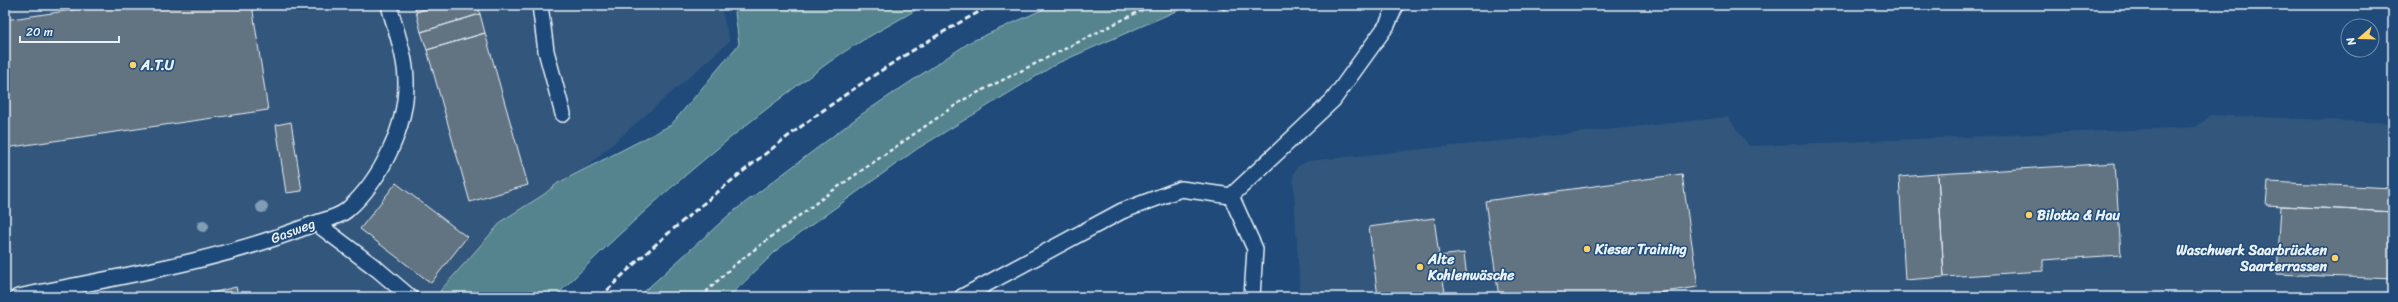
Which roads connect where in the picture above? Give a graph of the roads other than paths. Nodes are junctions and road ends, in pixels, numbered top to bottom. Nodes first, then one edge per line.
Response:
1 (389, 5) edge
2 (540, 5) edge
3 (1396, 5) edge
4 (563, 114) dead end
5 (1231, 196) junction
6 (316, 223) junction
7 (18, 297) edge
8 (410, 297) edge
9 (962, 297) edge
10 (1252, 297) edge

1 - 6 lane, Gasweg
2 - 4 lane
3 - 5 lane
5 - 9 lane
5 - 10 lane
6 - 7 lane, Gasweg
6 - 8 lane

